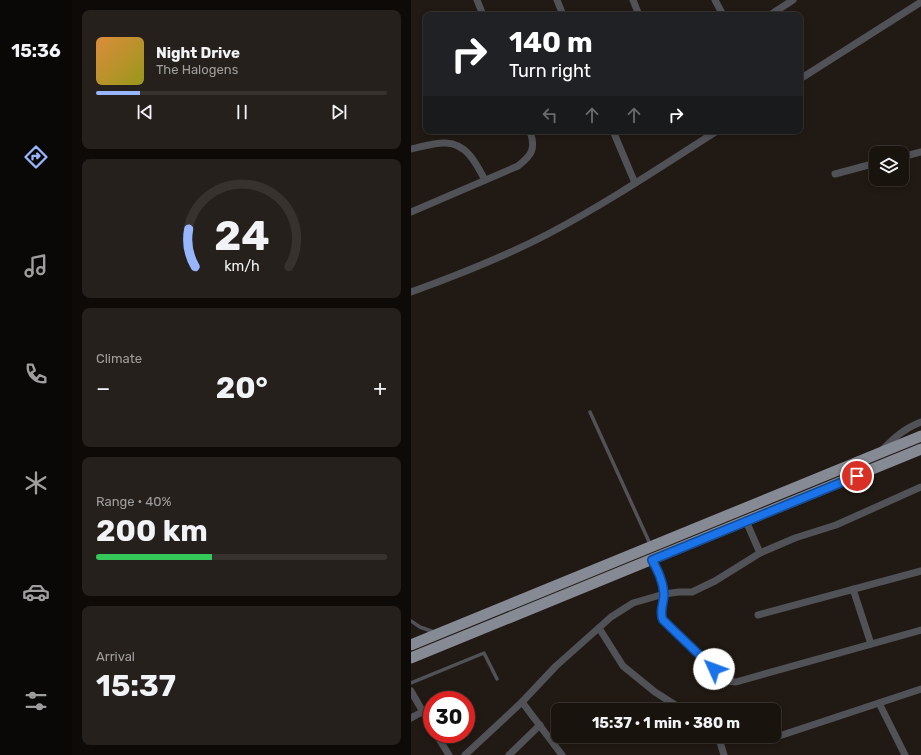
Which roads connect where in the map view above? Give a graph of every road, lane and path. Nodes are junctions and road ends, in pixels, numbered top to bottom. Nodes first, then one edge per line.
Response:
1 (477, 0) edge
2 (557, 0) edge
3 (633, 0) edge
4 (715, 0) edge
5 (793, 0) edge
6 (921, 2) edge
7 (482, 12) edge
8 (562, 12) edge
9 (638, 12) edge
10 (721, 12) edge
11 (775, 12) edge
12 (803, 77) edge
13 (531, 134) edge
14 (614, 134) edge
15 (712, 134) edge
16 (411, 149) edge
17 (921, 152) edge
18 (909, 155) edge
19 (869, 165) edge
20 (835, 174) dead end
21 (485, 180) junction
22 (635, 183) junction
23 (411, 212) edge
24 (411, 292) edge
25 (589, 412) dead end
26 (921, 422) edge
27 (921, 436) edge
28 (921, 449) edge
29 (879, 453) junction
30 (921, 487) edge
31 (746, 521) junction
32 (651, 547) junction
33 (760, 553) junction
34 (652, 560) junction
35 (921, 570) edge
36 (853, 589) junction
37 (664, 594) junction
38 (758, 615) dead end
39 (411, 621) edge
40 (599, 628) junction
41 (921, 630) edge
42 (439, 633) junction
43 (871, 644) junction
44 (411, 645) edge
45 (411, 658) edge
46 (497, 679) dead end
47 (411, 682) edge
48 (921, 689) edge
49 (411, 691) edge
50 (522, 702) junction
51 (672, 703) edge
52 (879, 703) junction
53 (422, 712) joint
54 (411, 718) edge
55 (540, 725) junction
56 (781, 735) edge
57 (441, 743) edge
58 (720, 743) edge
59 (449, 755) edge
60 (465, 755) edge
61 (509, 755) edge
62 (562, 755) edge
63 (724, 755) edge
64 (905, 755) edge

1 - 7 street
2 - 8 street
3 - 9 street
4 - 10 street
5 - 11 street
6 - 12 street
13 - 21 street
14 - 22 street
15 - 22 street
16 - 21 street
17 - 18 street
19 - 20 street
21 - 23 street
22 - 24 street
25 - 32 lane
26 - 29 street
27 - 29 main road
28 - 31 main road
29 - 32 main road
30 - 33 street
31 - 33 street
31 - 34 main road
32 - 42 main road
33 - 37 street
34 - 37 street
34 - 45 main road
35 - 36 street
36 - 38 street
36 - 43 street
37 - 40 street
37 - 43 street
39 - 42 lane
40 - 50 street
40 - 51 street
41 - 43 street
42 - 44 main road
46 - 47 lane
48 - 52 street
49 - 53 street
50 - 55 street
50 - 60 street
52 - 56 street
52 - 64 street
53 - 54 street
55 - 61 street
55 - 62 street
57 - 59 street
58 - 63 street

